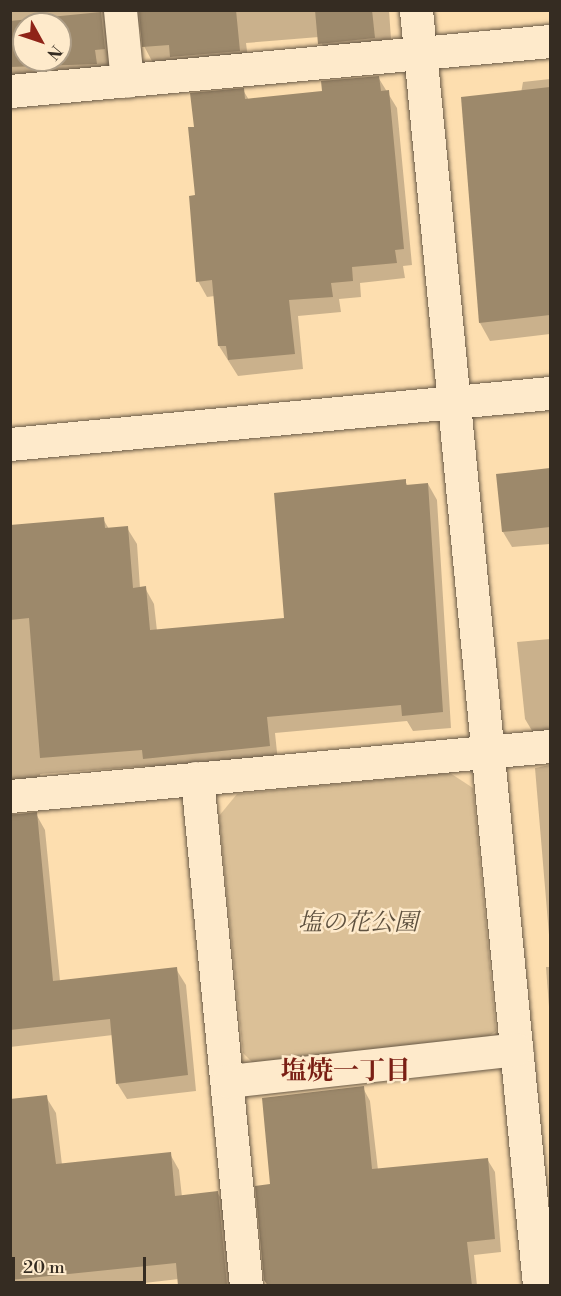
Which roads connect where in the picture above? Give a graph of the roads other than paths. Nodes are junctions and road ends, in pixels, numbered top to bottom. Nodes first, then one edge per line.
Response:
1 (120, 10) edge
2 (416, 10) edge
3 (550, 41) edge
4 (420, 54) junction
5 (127, 81) junction
6 (10, 91) edge
7 (550, 393) edge
8 (453, 403) junction
9 (10, 444) edge
10 (550, 746) edge
11 (487, 751) junction
12 (197, 778) junction
13 (10, 796) edge
14 (516, 1049) junction
15 (228, 1081) junction
16 (246, 1286) edge
17 (539, 1286) edge

1 - 5 street
2 - 4 street
3 - 4 street
4 - 5 street
4 - 8 street
5 - 6 street
7 - 8 street
8 - 9 street
8 - 11 street
10 - 11 street
11 - 12 street
11 - 14 street
12 - 13 street
12 - 15 street
14 - 15 street
14 - 17 street
15 - 16 street

